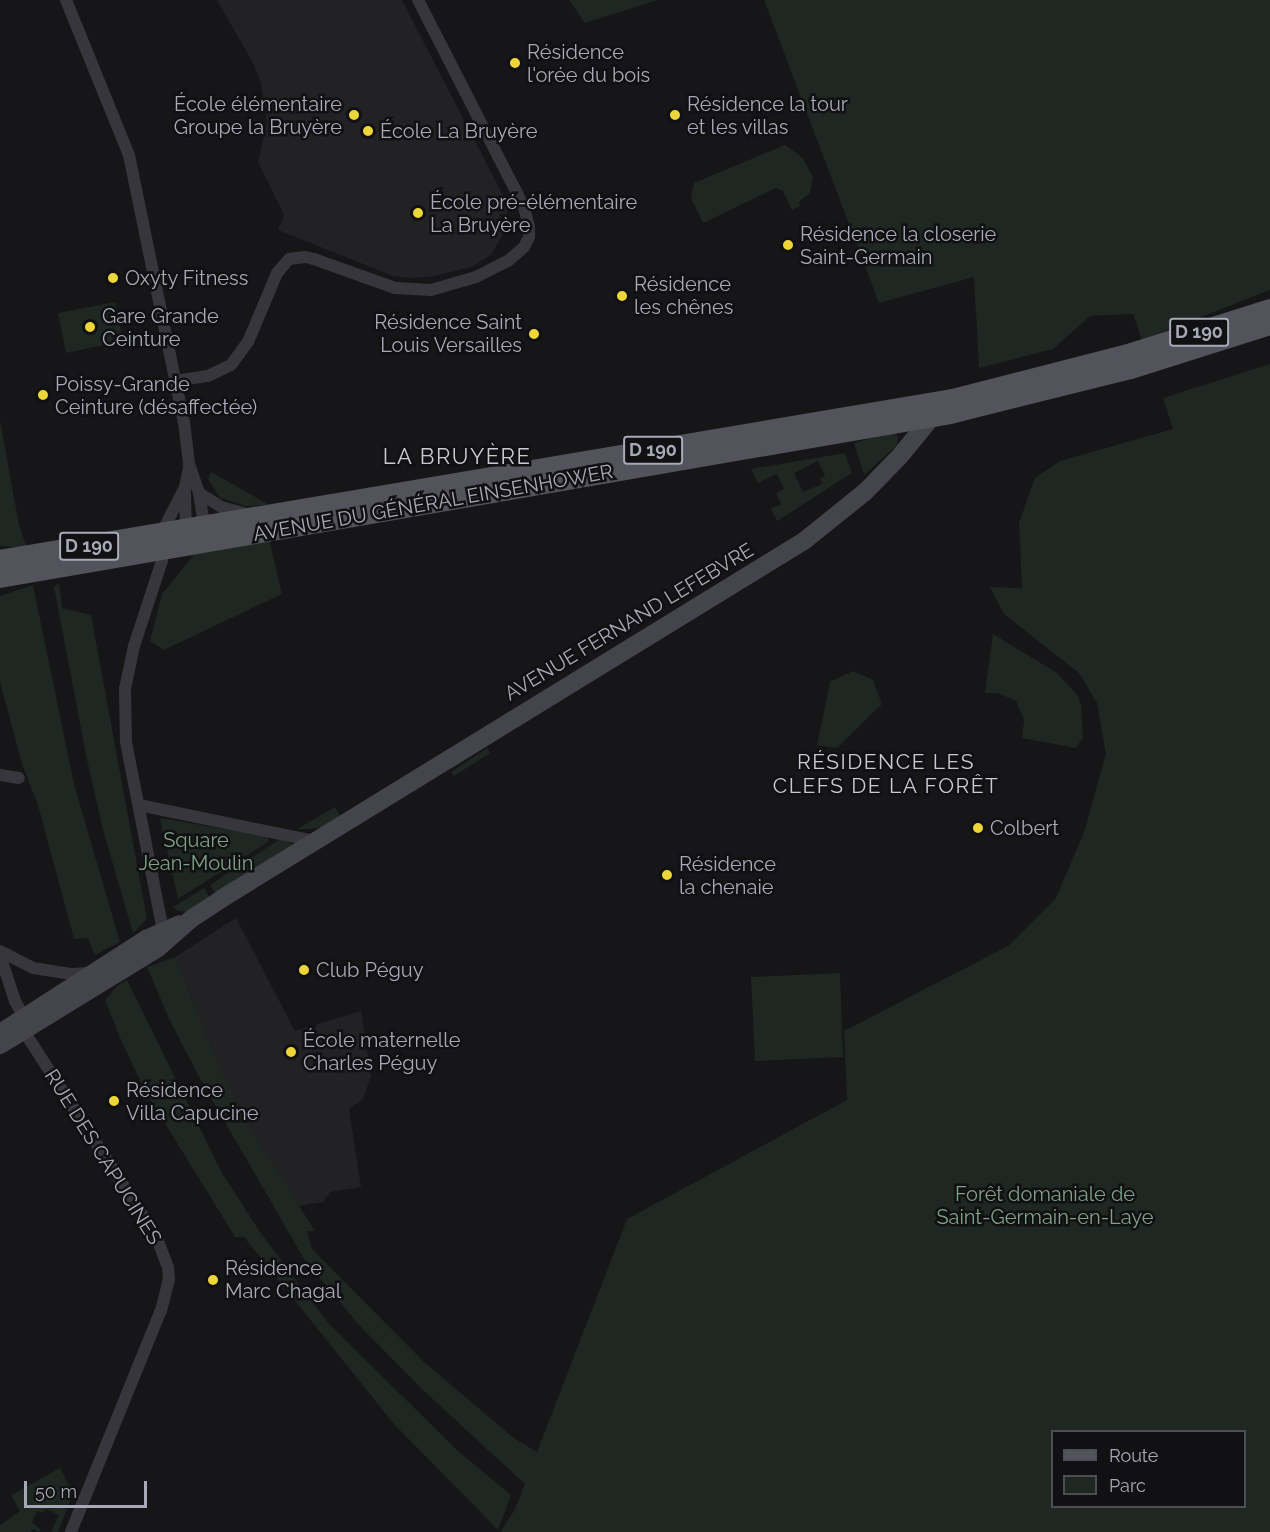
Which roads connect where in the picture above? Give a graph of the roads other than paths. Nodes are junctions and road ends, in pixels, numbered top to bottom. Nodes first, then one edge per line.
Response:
1 (66, 0) edge
2 (418, 0) edge
3 (1270, 309) edge
4 (1270, 325) edge
5 (175, 381) junction
6 (928, 411) junction
7 (189, 464) junction
8 (185, 488) junction
9 (199, 493) junction
10 (261, 517) junction
11 (196, 537) junction
12 (162, 543) junction
13 (9, 559) edge
14 (0, 578) edge
15 (0, 775) edge
16 (19, 778) dead end
17 (139, 805) junction
18 (315, 841) junction
19 (164, 936) junction
20 (0, 953) edge
21 (96, 971) junction
22 (24, 1025) junction
23 (0, 1033) edge
24 (0, 1045) edge
25 (71, 1532) edge

1 - 5 street
2 - 5 street
3 - 6 main road, D 190
4 - 6 main road, D 190
5 - 7 street
6 - 10 main road, AVENUE DU GÉNÉRAL EINSENHOWER / D 190
6 - 11 main road, AVENUE DU GÉNÉRAL EINSENHOWER / D 190
6 - 18 street, AVENUE FERNAND LEFEBVRE
7 - 8 street
7 - 9 street
8 - 11 street
8 - 12 street
9 - 10 street
9 - 11 street
10 - 11 main road, AVENUE DU GÉNÉRAL EINSENHOWER / D 190
11 - 12 main road, AVENUE DU GÉNÉRAL EINSENHOWER / D 190
12 - 13 main road, AVENUE DU GÉNÉRAL EINSENHOWER / D 190
12 - 14 main road, AVENUE DU GÉNÉRAL EINSENHOWER / D 190
12 - 17 street
15 - 16 street
17 - 18 street
17 - 19 street
18 - 19 street, AVENUE FERNAND LEFEBVRE
19 - 21 street, AVENUE FERNAND LEFEBVRE
19 - 22 street, AVENUE FERNAND LEFEBVRE
20 - 21 street
20 - 22 street, RUE DES CAPUCINES
21 - 22 street, AVENUE FERNAND LEFEBVRE
22 - 23 street, AVENUE FERNAND LEFEBVRE
22 - 24 street, AVENUE FERNAND LEFEBVRE
22 - 25 street, RUE DES CAPUCINES

